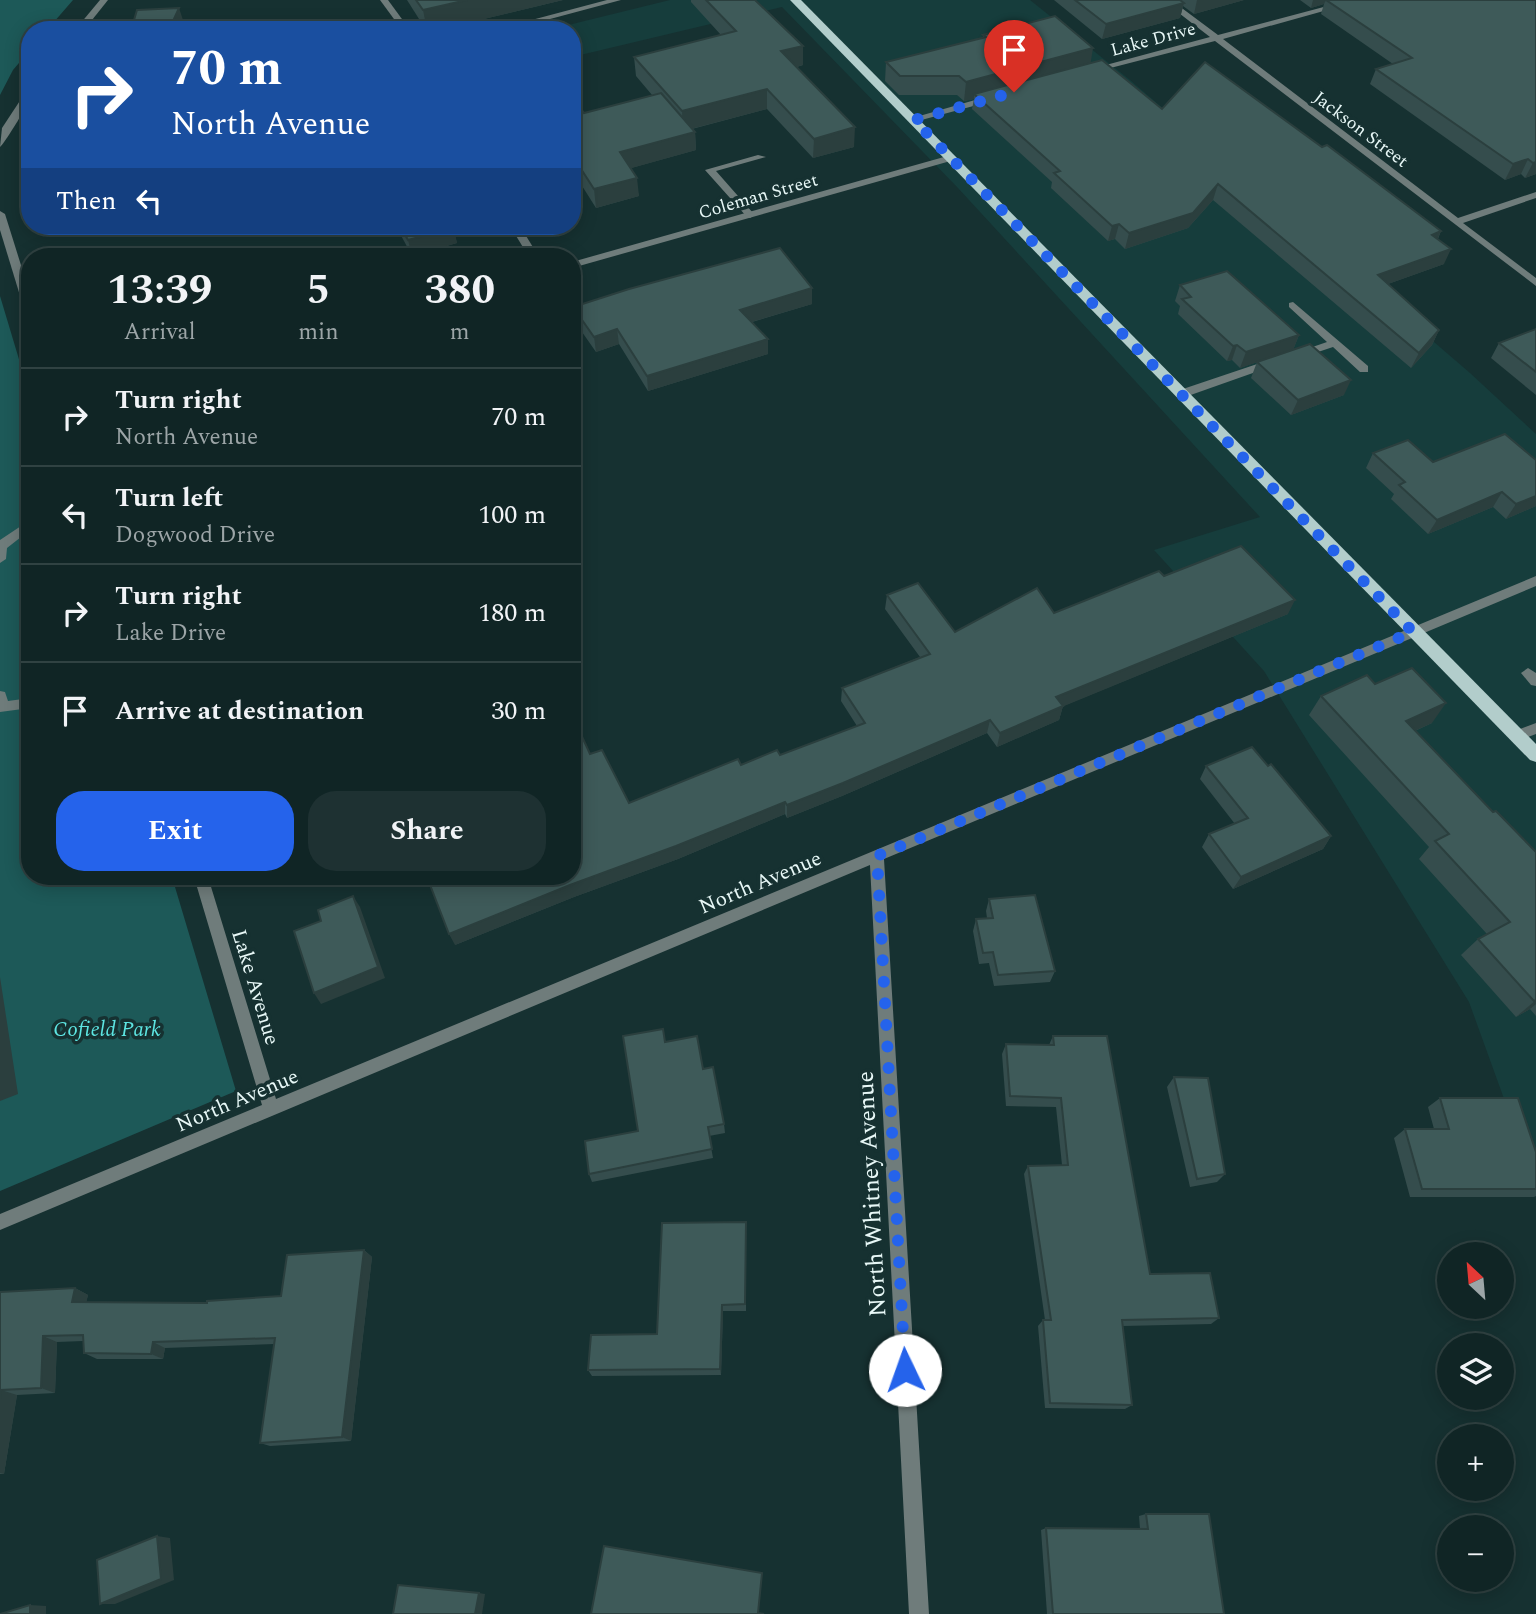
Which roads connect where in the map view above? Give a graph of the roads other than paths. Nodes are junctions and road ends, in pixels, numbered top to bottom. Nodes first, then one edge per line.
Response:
1 (104, 0) edge
2 (384, 0) edge
3 (617, 0) edge
4 (795, 0) edge
5 (1166, 0) edge
6 (1359, 0) edge
7 (86, 21) edge
8 (399, 21) edge
9 (534, 21) edge
10 (1216, 38) junction
11 (1085, 74) edge
12 (1006, 95) edge
13 (21, 106) edge
14 (914, 120) junction
15 (0, 144) edge
16 (761, 156) dead end
17 (951, 158) junction
18 (1536, 195) edge
19 (0, 214) edge
20 (750, 215) junction
21 (1455, 222) junction
22 (581, 262) edge
23 (21, 283) edge
24 (1536, 283) edge
25 (1293, 305) dead end
26 (1335, 343) junction
27 (1364, 369) dead end
28 (1181, 394) junction
29 (21, 531) edge
30 (0, 559) edge
31 (1536, 581) edge
32 (1413, 632) junction
33 (0, 696) edge
34 (21, 704) edge
35 (1536, 728) edge
36 (1517, 736) junction
37 (1536, 755) edge
38 (877, 856) junction
39 (203, 885) edge
40 (271, 1109) junction
41 (0, 1222) edge
42 (919, 1614) edge

1 - 7 street
2 - 8 street
3 - 9 street
4 - 14 main road
5 - 10 street, Jackson Street
6 - 10 street, Lake Drive
10 - 11 street, Lake Drive
10 - 21 street, Jackson Street
12 - 14 street
13 - 15 street
14 - 17 main road
16 - 20 street
17 - 20 street, Coleman Street
17 - 28 main road
18 - 21 street
19 - 23 street
20 - 22 street, Coleman Street
21 - 24 street, Jackson Street
25 - 26 street
26 - 27 street
26 - 28 street
28 - 32 main road
29 - 30 street
31 - 32 street, North Avenue
32 - 36 main road
32 - 38 street, North Avenue
33 - 34 street
35 - 36 street
36 - 37 main road
38 - 40 street, North Avenue
38 - 42 street, North Whitney Avenue
39 - 40 street, Lake Avenue
40 - 41 street, North Avenue

